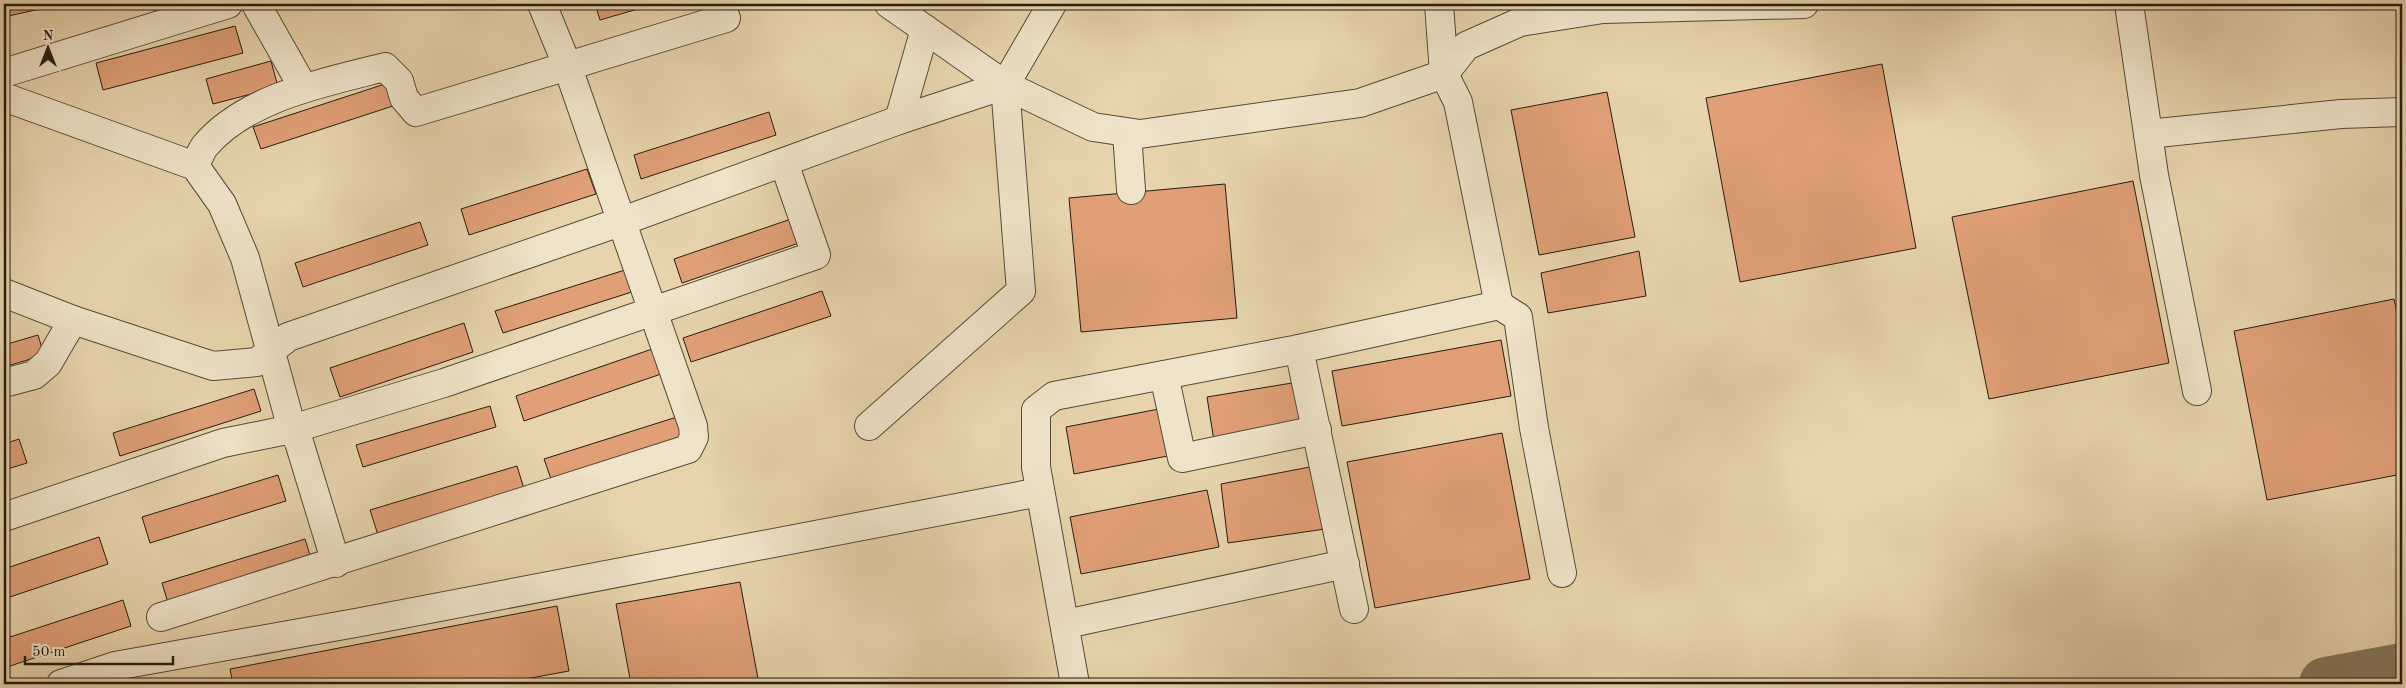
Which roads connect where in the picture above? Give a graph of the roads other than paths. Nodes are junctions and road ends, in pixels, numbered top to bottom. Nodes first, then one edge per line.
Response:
1 (228, 4) edge
2 (256, 4) edge
3 (542, 4) edge
4 (889, 4) edge
5 (1052, 4) edge
6 (1439, 4) edge
7 (1804, 4) edge
8 (2129, 4) edge
9 (726, 18) dead end
10 (925, 29) junction
11 (567, 65) junction
12 (4, 73) edge
13 (1444, 74) junction
14 (1005, 85) junction
15 (303, 87) junction
16 (4, 96) edge
17 (2402, 112) edge
18 (898, 120) junction
19 (1127, 133) junction
20 (2148, 134) junction
21 (784, 163) junction
22 (195, 166) junction
23 (1131, 190) dead end
24 (620, 222) junction
25 (4, 293) edge
26 (1499, 305) junction
27 (652, 311) junction
28 (73, 320) junction
29 (1299, 349) junction
30 (270, 352) junction
31 (1164, 375) junction
32 (4, 384) edge
33 (2197, 391) dead end
34 (869, 426) dead end
35 (292, 429) junction
36 (1317, 430) junction
37 (1040, 492) junction
38 (4, 517) edge
39 (336, 562) junction
40 (1345, 564) junction
41 (1562, 573) dead end
42 (1354, 609) dead end
43 (161, 617) dead end
44 (1066, 624) junction
45 (117, 675) edge
46 (61, 684) edge
47 (1075, 684) edge

1 - 12 lane
2 - 15 lane
3 - 11 lane
4 - 10 lane
5 - 14 lane
6 - 13 lane
7 - 13 lane
8 - 20 lane
9 - 11 lane
10 - 14 lane
10 - 18 lane
11 - 15 lane
11 - 24 lane
13 - 19 lane
13 - 26 lane
14 - 18 lane
14 - 19 lane
14 - 34 lane
15 - 22 lane
16 - 22 lane
17 - 20 lane
18 - 21 lane
19 - 23 lane
20 - 33 lane
21 - 24 lane
21 - 27 lane
22 - 30 lane
24 - 27 lane
24 - 30 lane
25 - 28 lane
26 - 29 lane
26 - 41 lane
27 - 35 lane
27 - 39 lane
28 - 30 lane
28 - 32 lane
29 - 31 lane
29 - 36 lane
30 - 35 lane
31 - 36 lane
31 - 37 lane
35 - 38 lane
35 - 39 lane
36 - 40 lane
37 - 44 lane
37 - 45 lane
39 - 43 lane
40 - 42 lane
40 - 44 lane
44 - 47 lane
45 - 46 lane

